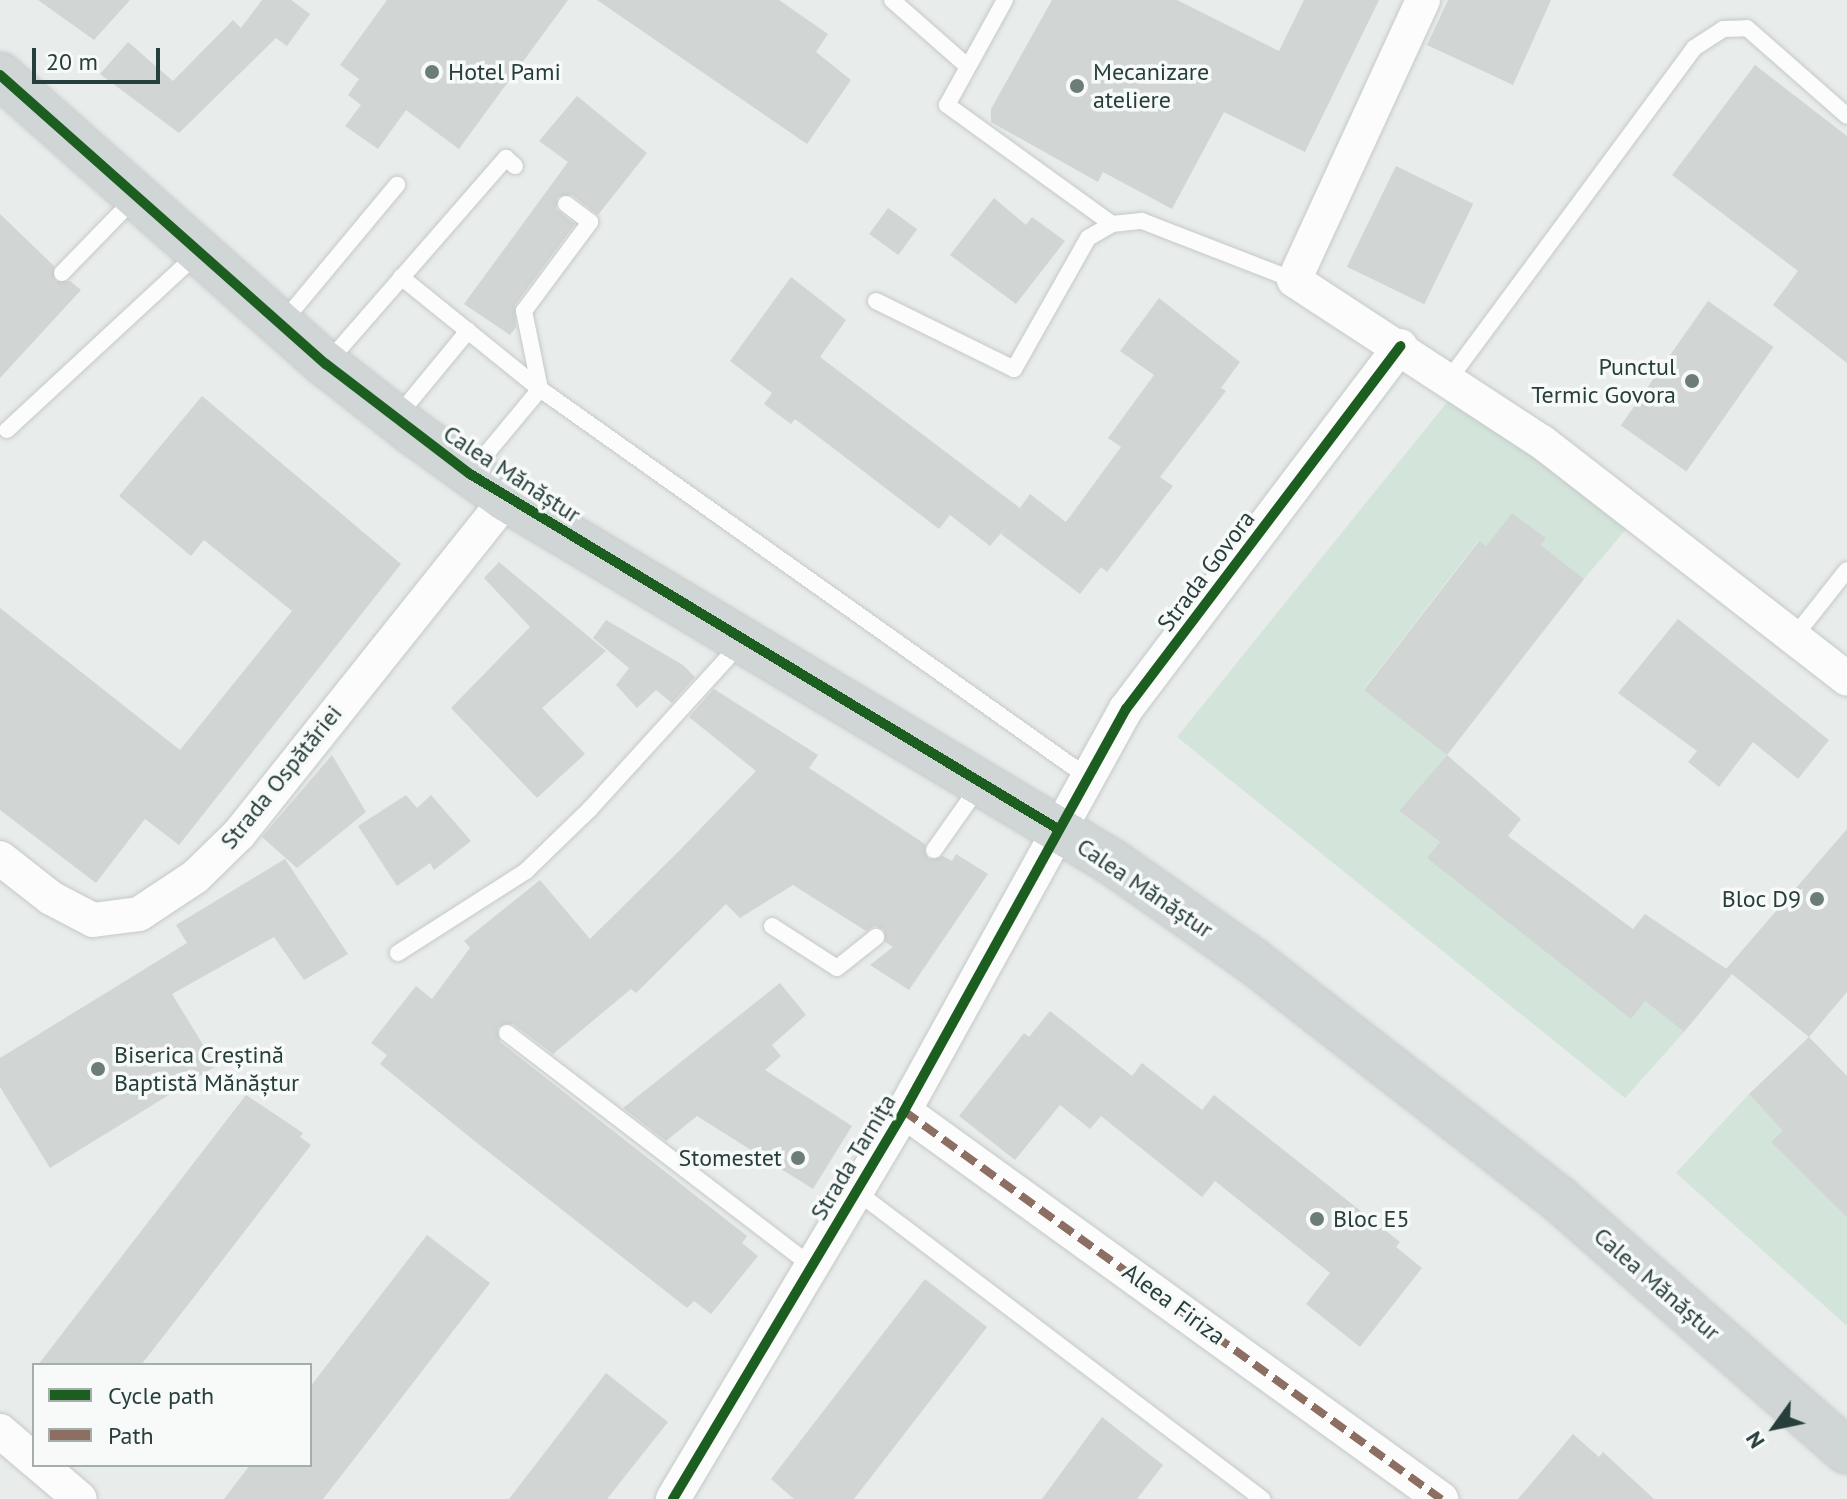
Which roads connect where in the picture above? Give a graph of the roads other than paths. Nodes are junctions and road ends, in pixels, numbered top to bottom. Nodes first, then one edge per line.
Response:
1 (892, 0) edge
2 (1005, 0) edge
3 (1423, 0) edge
4 (967, 66) junction
5 (0, 75) edge
6 (1847, 116) edge
7 (515, 166) dead end
8 (397, 185) dead end
9 (136, 197) junction
10 (566, 204) dead end
11 (1112, 224) junction
12 (199, 253) junction
13 (62, 273) dead end
14 (401, 277) junction
15 (1294, 280) junction
16 (876, 301) dead end
17 (281, 324) junction
18 (468, 331) junction
19 (1401, 346) junction
20 (326, 364) junction
21 (1450, 378) junction
22 (540, 389) junction
23 (396, 419) junction
24 (7, 430) dead end
25 (470, 474) junction
26 (506, 499) junction
27 (1847, 570) edge
28 (1794, 637) junction
29 (743, 641) junction
30 (1847, 679) edge
31 (1086, 776) junction
32 (981, 784) junction
33 (1058, 829) junction
34 (934, 850) dead end
35 (0, 858) edge
36 (772, 926) dead end
37 (876, 937) dead end
38 (398, 953) dead end
39 (507, 1033) dead end
40 (904, 1111) junction
41 (856, 1191) junction
42 (812, 1266) junction
43 (0, 1431) edge
44 (1844, 1446) edge
45 (32, 1458) edge
46 (42, 1467) edge
47 (80, 1499) edge
48 (673, 1499) edge
49 (1262, 1499) edge
50 (1441, 1499) edge

1 - 4 lane
2 - 4 lane
3 - 15 street
4 - 11 lane
5 - 9 main road, Calea Mănăștur
6 - 21 lane
7 - 14 lane
8 - 17 lane
9 - 12 main road, Calea Mănăștur
9 - 13 lane
10 - 22 lane
11 - 15 lane
11 - 16 lane
12 - 17 main road, Calea Mănăștur
12 - 24 lane
14 - 18 lane
14 - 20 lane
15 - 19 street
17 - 20 main road, Calea Mănăștur
18 - 22 lane
18 - 23 lane
19 - 21 street
19 - 31 street, Strada Govora
20 - 23 main road, Calea Mănăștur
21 - 28 street
22 - 25 lane
22 - 31 lane
23 - 25 main road, Calea Mănăștur
25 - 26 main road, Calea Mănăștur
26 - 29 main road, Calea Mănăștur
26 - 35 street, Strada Ospătăriei
27 - 28 lane
28 - 30 street
29 - 32 main road, Calea Mănăștur
29 - 38 lane
31 - 33 street, Strada Govora
32 - 33 main road, Calea Mănăștur
32 - 34 lane
33 - 40 street, Strada Tarnița
33 - 44 main road, Calea Mănăștur
36 - 37 lane
39 - 42 lane
40 - 41 street, Strada Tarnița
40 - 50 street, Aleea Firiza
41 - 42 street, Strada Tarnița
41 - 49 lane
42 - 48 street, Strada Tarnița
43 - 45 street
46 - 47 street

